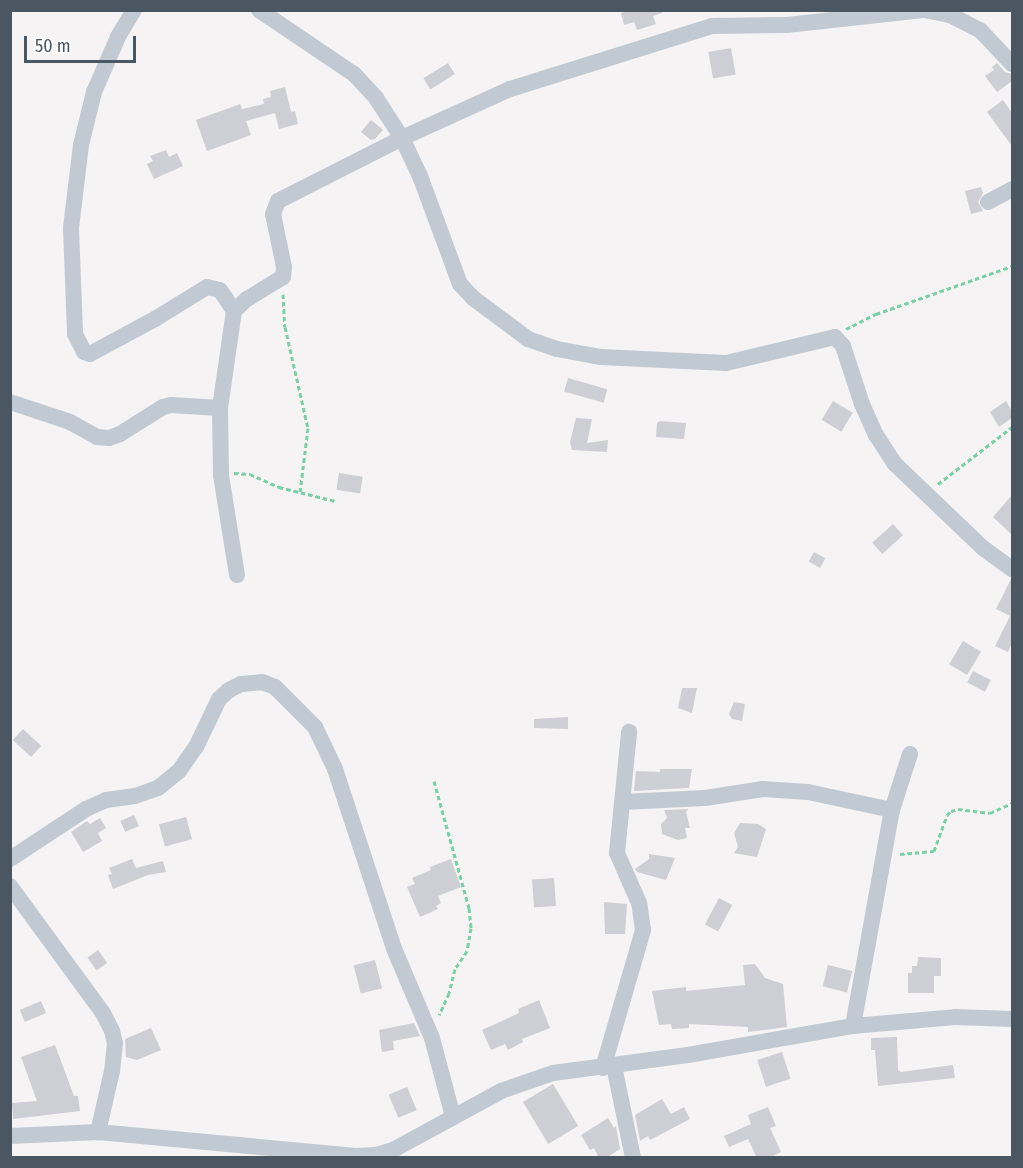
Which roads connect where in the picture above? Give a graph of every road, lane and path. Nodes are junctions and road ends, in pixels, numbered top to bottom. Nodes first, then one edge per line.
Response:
1 (134, 10) edge
2 (259, 10) edge
3 (923, 10) edge
4 (1012, 64) edge
5 (402, 138) junction
6 (1012, 189) edge
7 (988, 202) dead end
8 (1012, 266) edge
9 (283, 277) junction
10 (234, 311) junction
11 (835, 337) junction
12 (10, 402) edge
13 (220, 408) junction
14 (1012, 427) edge
15 (221, 475) junction
16 (300, 492) junction
17 (927, 493) junction
18 (334, 501) dead end
19 (1012, 569) edge
20 (237, 575) dead end
21 (629, 732) dead end
22 (910, 754) dead end
23 (434, 781) dead end
24 (621, 802) junction
25 (1012, 803) edge
26 (892, 810) junction
27 (884, 855) junction
28 (10, 859) edge
29 (10, 886) edge
30 (1012, 1019) edge
31 (854, 1026) junction
32 (430, 1033) junction
33 (608, 1067) junction
34 (453, 1117) junction
35 (98, 1132) junction
36 (10, 1136) edge
37 (633, 1158) edge

1 - 10 street
2 - 5 street
3 - 4 street
3 - 5 street
5 - 9 street
5 - 11 street
6 - 7 street
8 - 11 path
9 - 10 street
9 - 16 path
10 - 13 street
11 - 17 street
12 - 13 street
13 - 15 street
14 - 17 path
15 - 16 path
15 - 20 street
16 - 18 path
17 - 19 street
21 - 24 street
22 - 26 street
23 - 32 path
24 - 26 street
24 - 33 street
25 - 27 path
26 - 27 street
27 - 31 street
28 - 32 street
29 - 35 street
30 - 31 street
31 - 33 street
32 - 34 street
33 - 34 street
33 - 37 street
34 - 35 street
35 - 36 street

